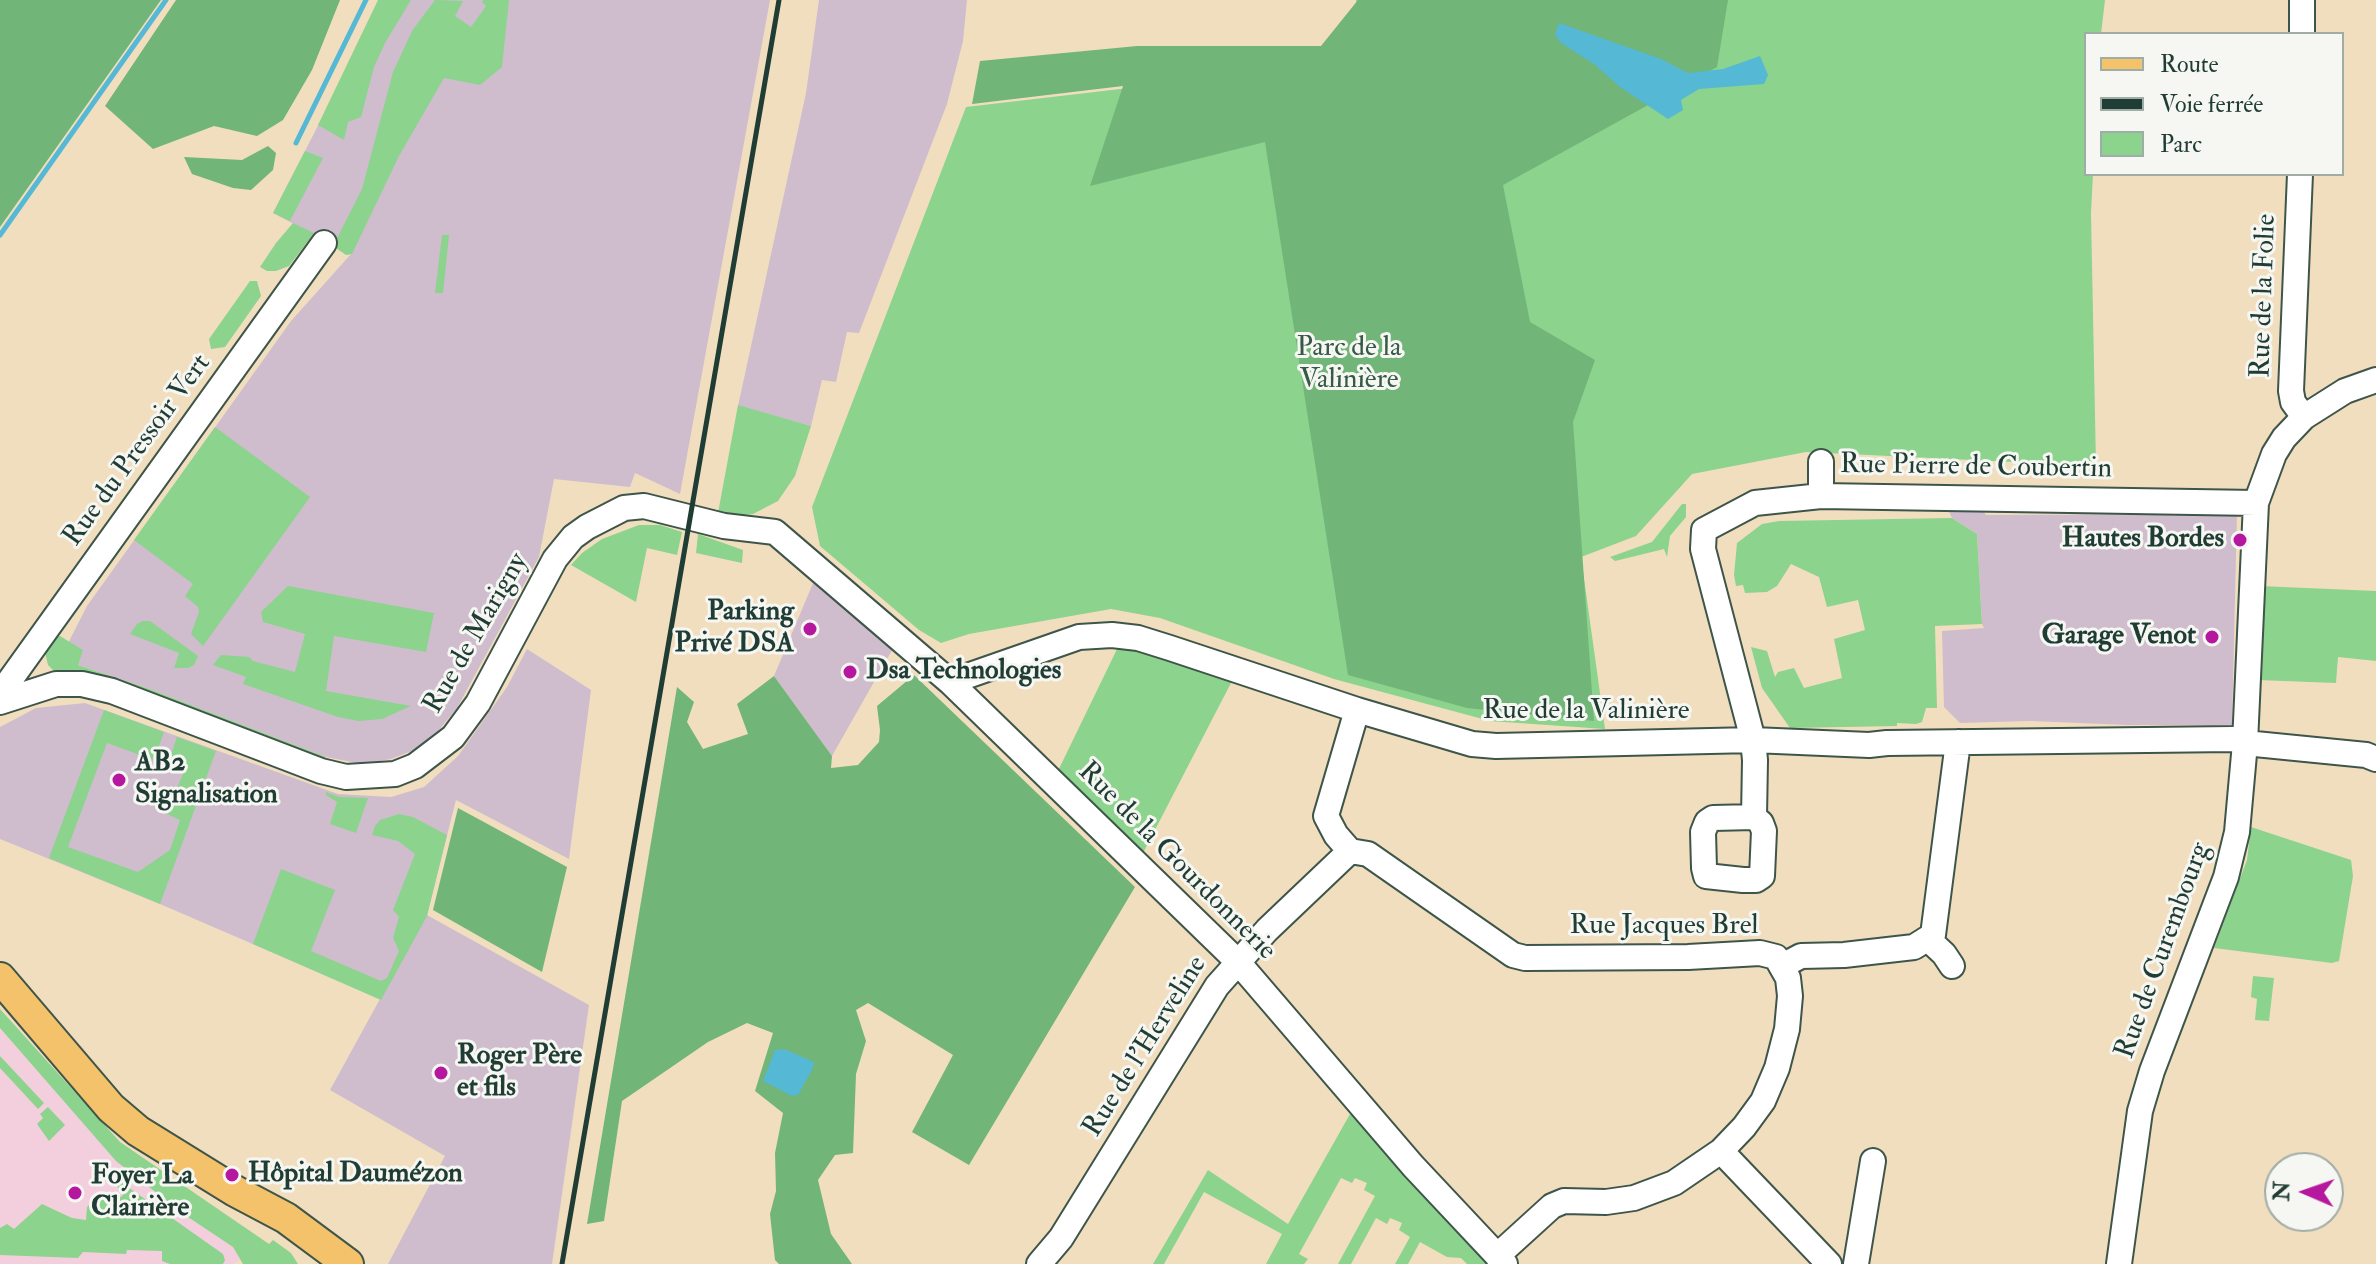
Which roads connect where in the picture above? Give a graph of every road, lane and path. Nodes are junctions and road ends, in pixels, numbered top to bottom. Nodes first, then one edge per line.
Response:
1 (2302, 0) edge
2 (2302, 32) edge
3 (2300, 176) edge
4 (324, 243) dead end
5 (2376, 380) edge
6 (2304, 417) junction
7 (1821, 462) dead end
8 (1821, 496) junction
9 (2256, 503) junction
10 (775, 532) joint
11 (950, 682) junction
12 (0, 694) edge
13 (0, 702) edge
14 (1357, 710) junction
15 (1753, 740) junction
16 (1958, 742) junction
17 (2245, 743) junction
18 (2376, 759) edge
19 (1754, 817) dead end
20 (1350, 851) junction
21 (1929, 940) junction
22 (1237, 961) junction
23 (1782, 966) junction
24 (1952, 966) dead end
25 (0, 978) edge
26 (1721, 1151) junction
27 (1873, 1161) dead end
28 (235, 1191) junction
29 (1501, 1260) edge
30 (325, 1264) edge
31 (348, 1264) edge
32 (1039, 1264) edge
33 (1829, 1264) edge
34 (1856, 1264) edge
35 (2119, 1264) edge

1 - 2 street
3 - 6 street, Rue de la Folie
4 - 12 street, Rue du Pressoir Vert
5 - 6 street, Rue de Curembourg
6 - 9 street, Rue de Curembourg
7 - 8 street
8 - 9 street, Rue Pierre de Coubertin
8 - 15 street, Rue Pierre de Coubertin
9 - 17 street, Rue de Curembourg
10 - 11 street, Rue de la Gourdonnerie
10 - 13 street, Rue de Marigny
11 - 14 street, Rue de la Valinière
11 - 22 street, Rue de la Gourdonnerie
14 - 15 street, Rue de la Valinière
14 - 20 street
15 - 16 street, Rue de la Valinière
15 - 19 street
16 - 17 street, Rue de la Valinière
16 - 21 street
17 - 18 street, Rue de la Valinière
17 - 35 street, Rue de Curembourg
20 - 22 street, Rue de l'Herveline
20 - 23 street, Rue Jacques Brel
21 - 23 street
21 - 24 street
22 - 29 street, Rue de la Gourdonnerie
22 - 32 street, Rue de l'Herveline
23 - 26 street, Rue Jacques Brel
25 - 28 main road
26 - 29 street, Rue Jacques Brel
26 - 33 street
27 - 34 street
28 - 30 main road
28 - 31 main road

